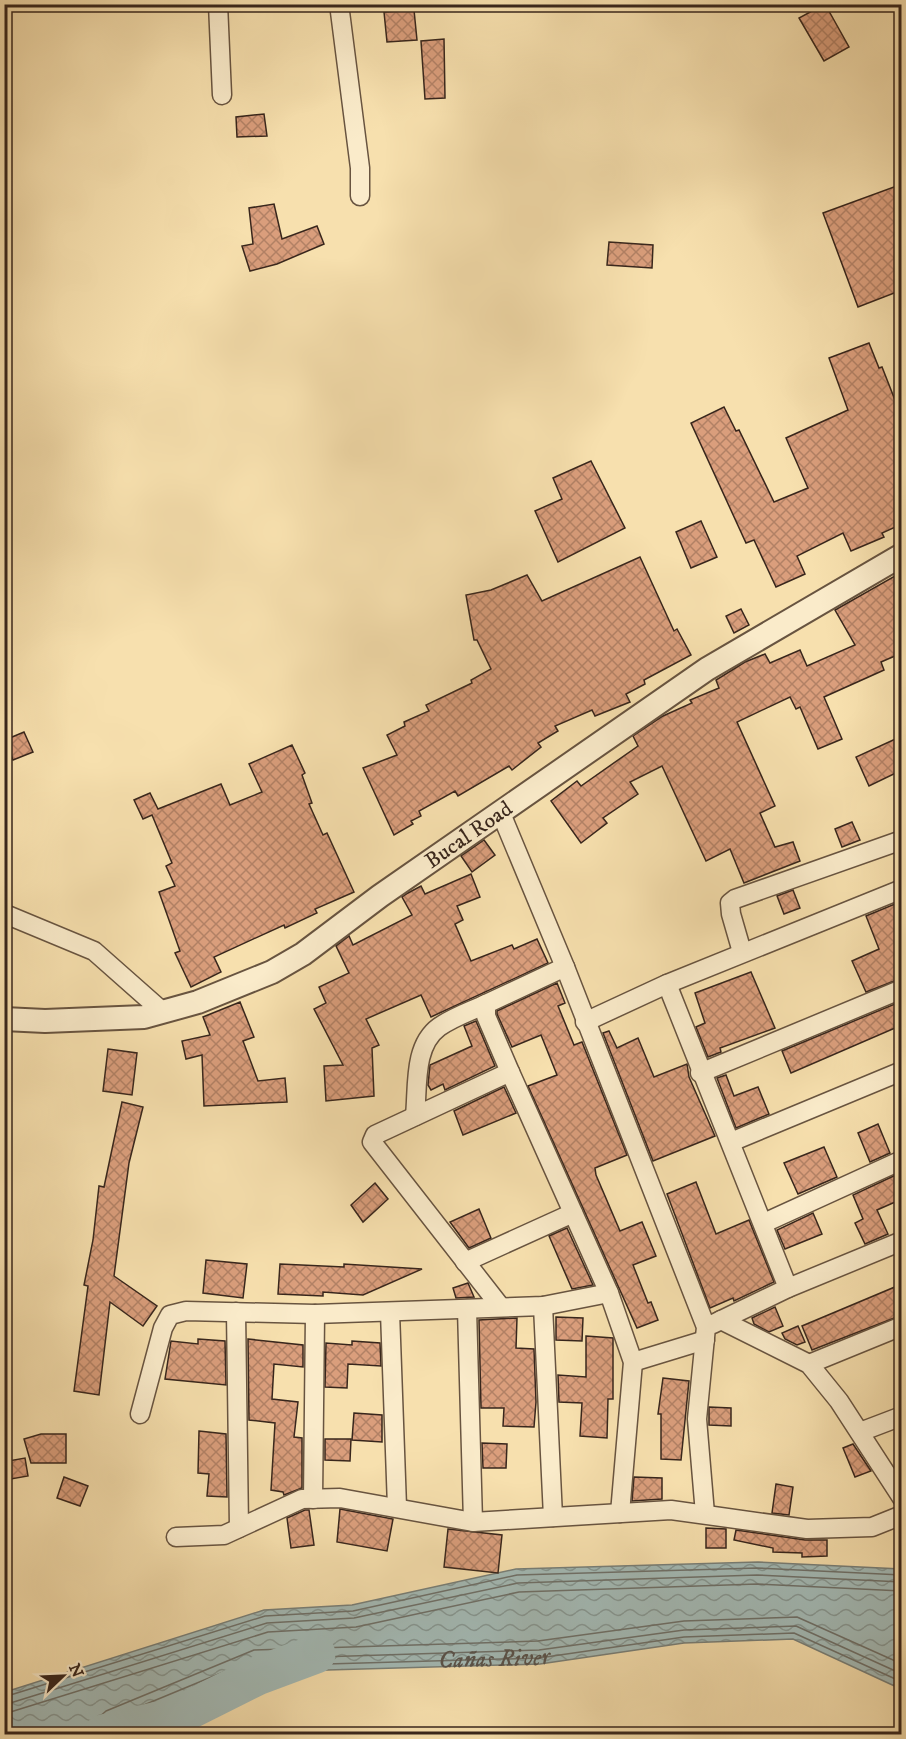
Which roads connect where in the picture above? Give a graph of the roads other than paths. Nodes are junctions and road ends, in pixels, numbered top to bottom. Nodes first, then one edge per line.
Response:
1 (218, 4) edge
2 (339, 4) edge
3 (222, 95) dead end
4 (360, 196) dead end
5 (902, 555) edge
6 (500, 811) junction
7 (902, 840) edge
8 (902, 889) edge
9 (5, 914) edge
10 (742, 952) junction
11 (565, 967) junction
12 (667, 984) junction
13 (902, 989) edge
14 (486, 1004) junction
15 (163, 1012) junction
16 (4, 1019) edge
17 (585, 1022) junction
18 (902, 1071) edge
19 (510, 1072) junction
20 (700, 1073) junction
21 (415, 1116) junction
22 (731, 1142) junction
23 (902, 1160) edge
24 (573, 1213) junction
25 (764, 1223) junction
26 (902, 1241) edge
27 (465, 1262) junction
28 (788, 1288) junction
29 (609, 1293) junction
30 (501, 1306) junction
31 (543, 1306) junction
32 (467, 1309) junction
33 (236, 1312) junction
34 (390, 1312) junction
35 (315, 1314) junction
36 (902, 1326) edge
37 (711, 1329) junction
38 (633, 1362) junction
39 (809, 1364) junction
40 (140, 1414) dead end
41 (902, 1416) edge
42 (860, 1432) junction
43 (902, 1498) edge
44 (314, 1499) junction
45 (397, 1508) junction
46 (620, 1513) junction
47 (705, 1514) junction
48 (902, 1515) edge
49 (554, 1517) junction
50 (473, 1522) junction
51 (239, 1528) junction
52 (176, 1537) dead end

1 - 3 street
2 - 4 street
5 - 6 street, Bucal Road
6 - 11 street
6 - 15 street, Bucal Road
7 - 10 street
8 - 10 street
9 - 15 street
10 - 12 street
11 - 14 street
11 - 17 street
12 - 17 street
12 - 20 street
13 - 20 street
14 - 19 street
14 - 21 street
15 - 16 street, Bucal Road
17 - 37 street
18 - 22 street
19 - 21 street
19 - 24 street
20 - 22 street
21 - 27 street
22 - 25 street
23 - 25 street
24 - 27 street
24 - 29 street
25 - 28 street
26 - 28 street
27 - 30 street
28 - 37 street
29 - 31 street
29 - 38 street
30 - 31 street
30 - 32 street
31 - 49 street
32 - 34 street
32 - 50 street
33 - 35 street
33 - 40 street
33 - 51 street
34 - 35 street
34 - 45 street
35 - 44 street
36 - 39 street
37 - 38 street
37 - 39 street
37 - 47 street
38 - 46 street
39 - 42 street
41 - 42 street
42 - 43 street
44 - 45 street
44 - 51 street
45 - 50 street
46 - 47 street
46 - 49 street
47 - 48 street
49 - 50 street
51 - 52 street

